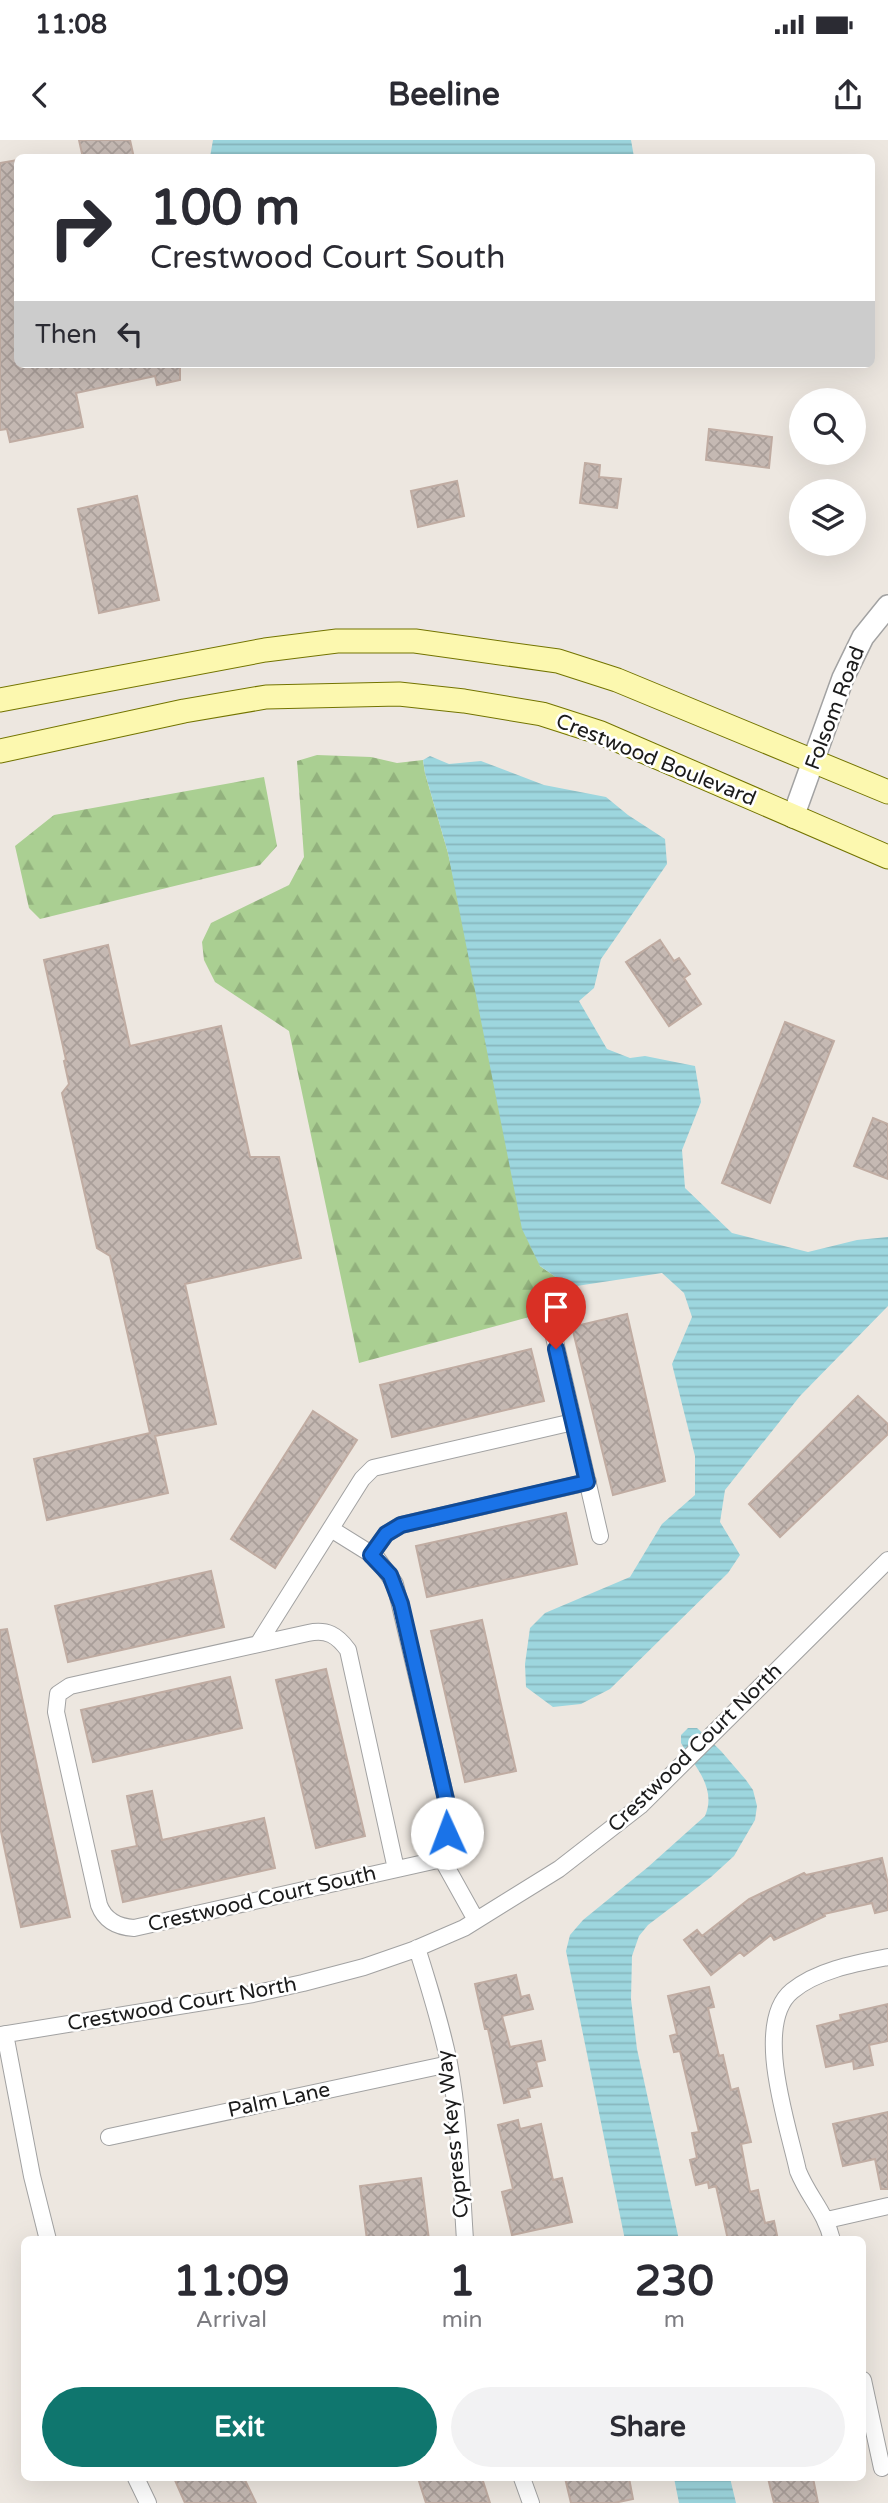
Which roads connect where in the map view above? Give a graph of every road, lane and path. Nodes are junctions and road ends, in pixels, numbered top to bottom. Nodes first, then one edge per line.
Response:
1 (888, 606) edge
2 (0, 700) edge
3 (0, 751) edge
4 (814, 761) junction
5 (888, 792) edge
6 (793, 817) junction
7 (888, 857) edge
8 (551, 1324) dead end
9 (573, 1422) junction
10 (587, 1482) junction
11 (331, 1529) junction
12 (600, 1536) dead end
13 (371, 1555) junction
14 (888, 1560) edge
15 (258, 1644) junction
16 (442, 1859) junction
17 (396, 1869) junction
18 (476, 1920) junction
19 (417, 1948) junction
20 (888, 1957) edge
21 (2, 2035) edge
22 (449, 2064) junction
23 (109, 2137) dead end
24 (888, 2206) edge
25 (827, 2220) junction
26 (47, 2236) edge
27 (465, 2236) edge
28 (831, 2236) edge
29 (866, 2394) edge
30 (882, 2468) dead end
31 (137, 2481) edge
32 (523, 2481) edge
33 (148, 2503) edge
34 (531, 2503) edge

1 - 4 street, Folsom Road
2 - 4 main road
3 - 6 main road, Crestwood Boulevard
4 - 5 main road
4 - 6 street, Folsom Road
6 - 7 main road, Crestwood Boulevard
8 - 9 street
9 - 10 street
9 - 11 street
10 - 12 street
10 - 13 street
11 - 13 street
11 - 15 street
13 - 16 street
14 - 18 street, Crestwood Court North
15 - 17 street, Crestwood Court South
15 - 17 street, Crestwood Court South
16 - 17 street, Crestwood Court South
16 - 18 street
18 - 19 street, Crestwood Court North
19 - 21 street, Crestwood Court North
19 - 22 street, Cypress Key Way
20 - 25 street
21 - 26 street
22 - 23 street, Palm Lane
22 - 27 street, Cypress Key Way
24 - 25 street
25 - 28 street
29 - 30 street
31 - 33 street
32 - 34 street

